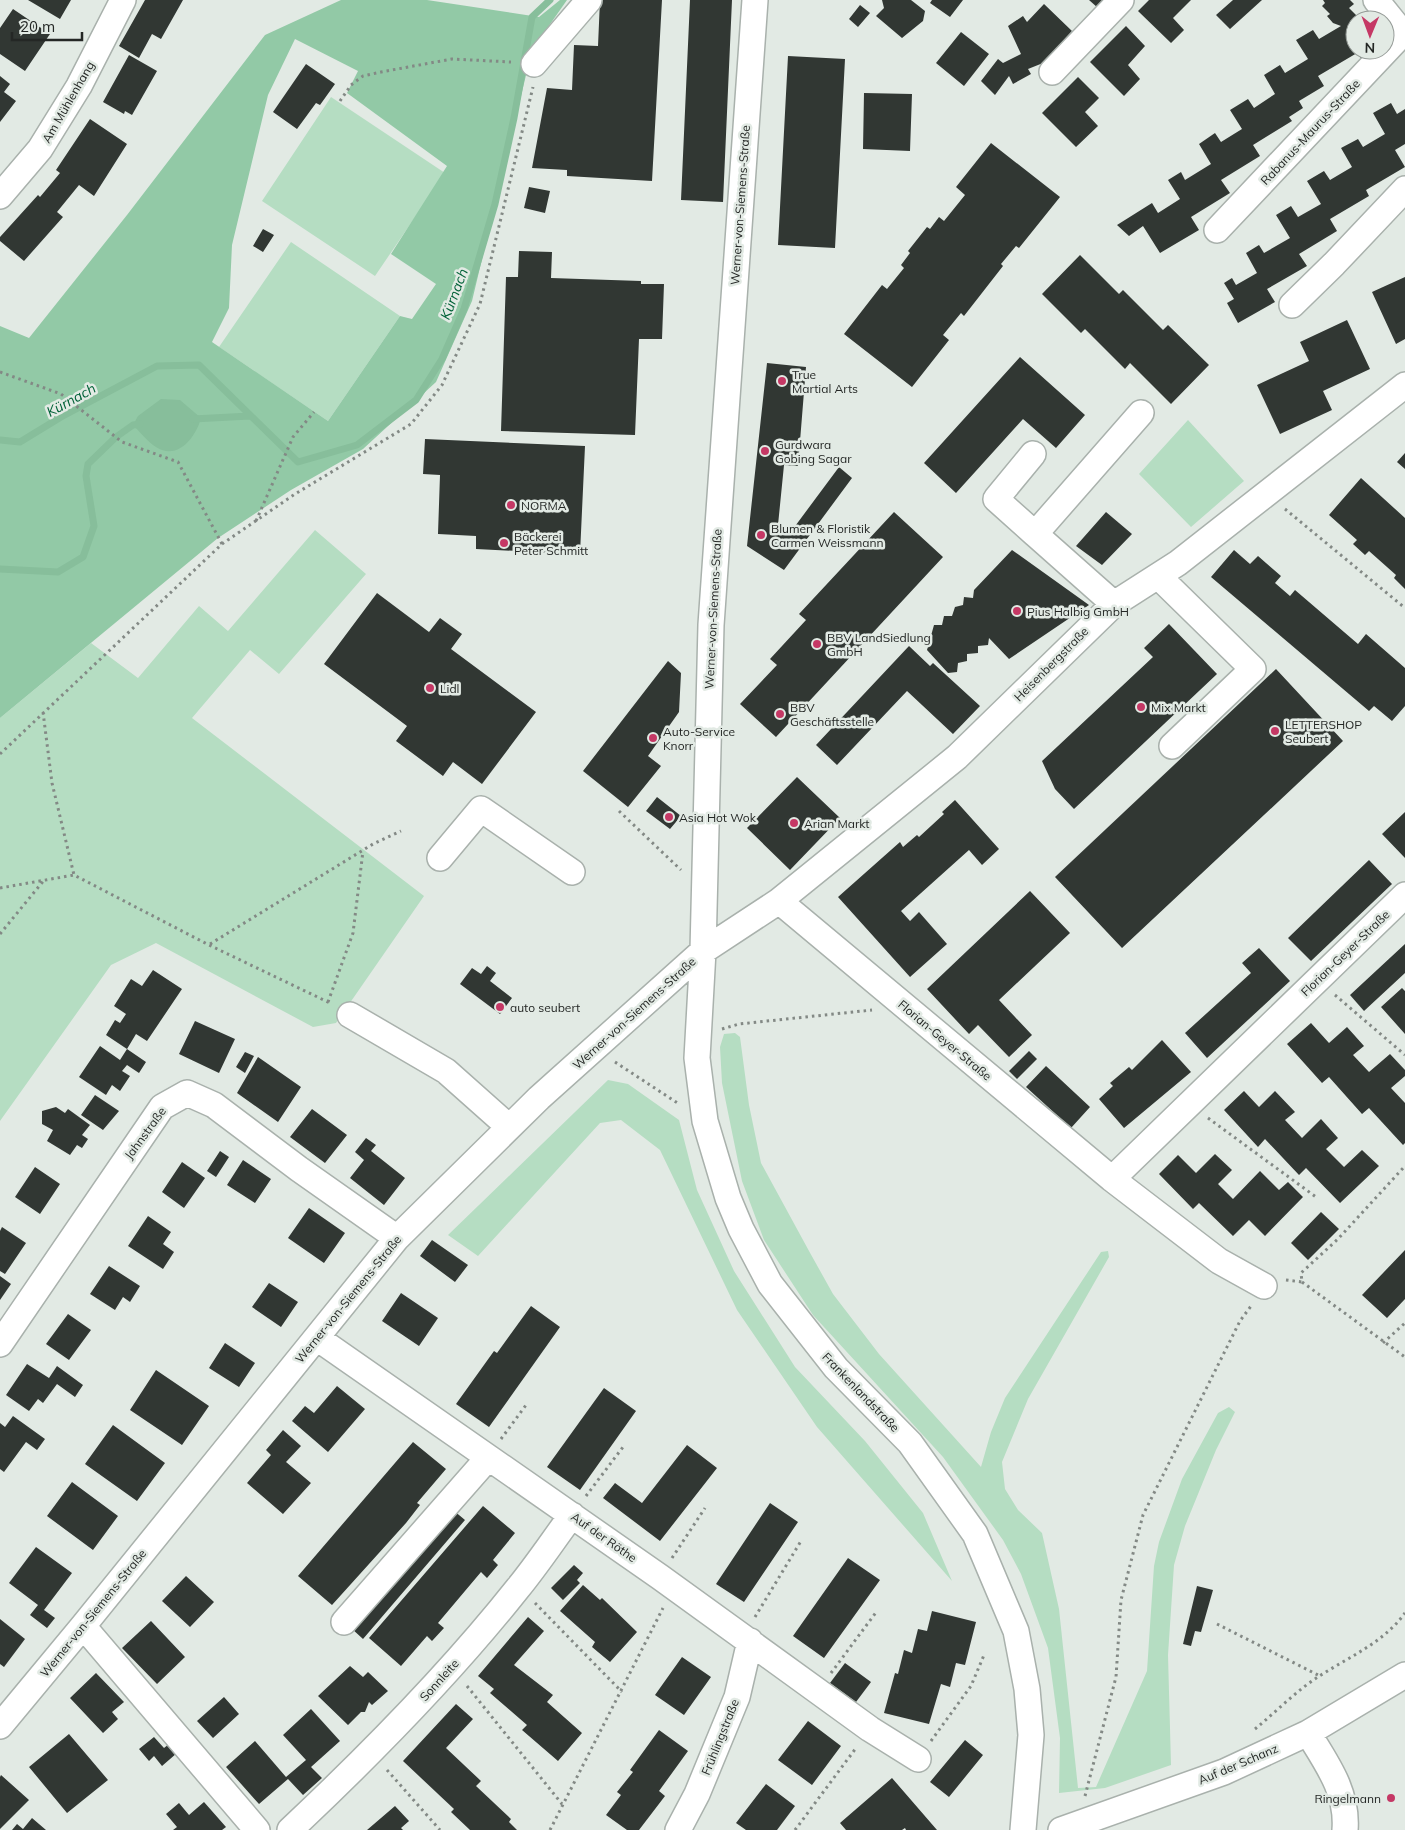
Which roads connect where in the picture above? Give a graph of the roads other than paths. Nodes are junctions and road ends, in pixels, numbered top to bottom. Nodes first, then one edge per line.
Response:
1 (123, 0) edge
2 (589, 0) edge
3 (755, 0) edge
4 (1121, 0) edge
5 (1376, 0) edge
6 (1404, 34) edge
7 (534, 64) road end
8 (1052, 72) dead end
9 (1405, 189) edge
10 (0, 196) edge
11 (1217, 230) dead end
12 (1292, 305) dead end
13 (1405, 386) edge
14 (1141, 413) dead end
15 (1033, 454) dead end
16 (1035, 534) junction
17 (1159, 577) junction
18 (1114, 604) junction
19 (1172, 746) dead end
20 (440, 858) dead end
21 (572, 872) dead end
22 (1405, 895) edge
23 (779, 901) junction
24 (703, 951) junction
25 (350, 1015) road end
26 (509, 1127) junction
27 (1112, 1178) junction
28 (397, 1238) junction
29 (1264, 1286) road end
30 (317, 1338) junction
31 (0, 1344) edge
32 (488, 1458) junction
33 (572, 1515) junction
34 (344, 1622) dead end
35 (83, 1626) junction
36 (747, 1638) junction
37 (1405, 1675) edge
38 (0, 1726) edge
39 (1308, 1733) junction
40 (918, 1759) road end
41 (1070, 1827) edge
42 (257, 1830) edge
43 (290, 1830) edge
44 (678, 1830) edge
45 (1023, 1830) edge
46 (1345, 1830) edge

1 - 10 street, Am Mühlenhang
2 - 7 street
3 - 24 street, Werner-von-Siemens-Straße
4 - 8 street
5 - 6 street, Rabanus-Maurus-Straße
6 - 11 street, Rabanus-Maurus-Straße
9 - 12 street
13 - 17 street, Heisenbergstraße
14 - 16 street
15 - 16 street
16 - 18 street
17 - 18 street, Heisenbergstraße
17 - 19 street
18 - 23 street, Heisenbergstraße
20 - 21 street
22 - 27 street, Florian-Geyer-Straße
23 - 24 street, Heisenbergstraße
23 - 27 street, Florian-Geyer-Straße
24 - 26 street, Werner-von-Siemens-Straße
24 - 45 street, Frankenlandstraße
25 - 26 street
26 - 28 street, Werner-von-Siemens-Straße
27 - 29 street, Florian-Geyer-Straße
28 - 30 street, Werner-von-Siemens-Straße
28 - 31 street, Jahnstraße
30 - 32 street, Auf der Röthe
30 - 35 street, Werner-von-Siemens-Straße
32 - 33 street, Auf der Röthe
32 - 34 street
33 - 36 street, Auf der Röthe
33 - 43 street, Sonnleite
35 - 38 street, Werner-von-Siemens-Straße
35 - 42 street
36 - 40 street, Auf der Röthe
36 - 44 street, Frühlingstraße
37 - 39 street, Auf der Schanz
39 - 41 street, Auf der Schanz
39 - 46 street

